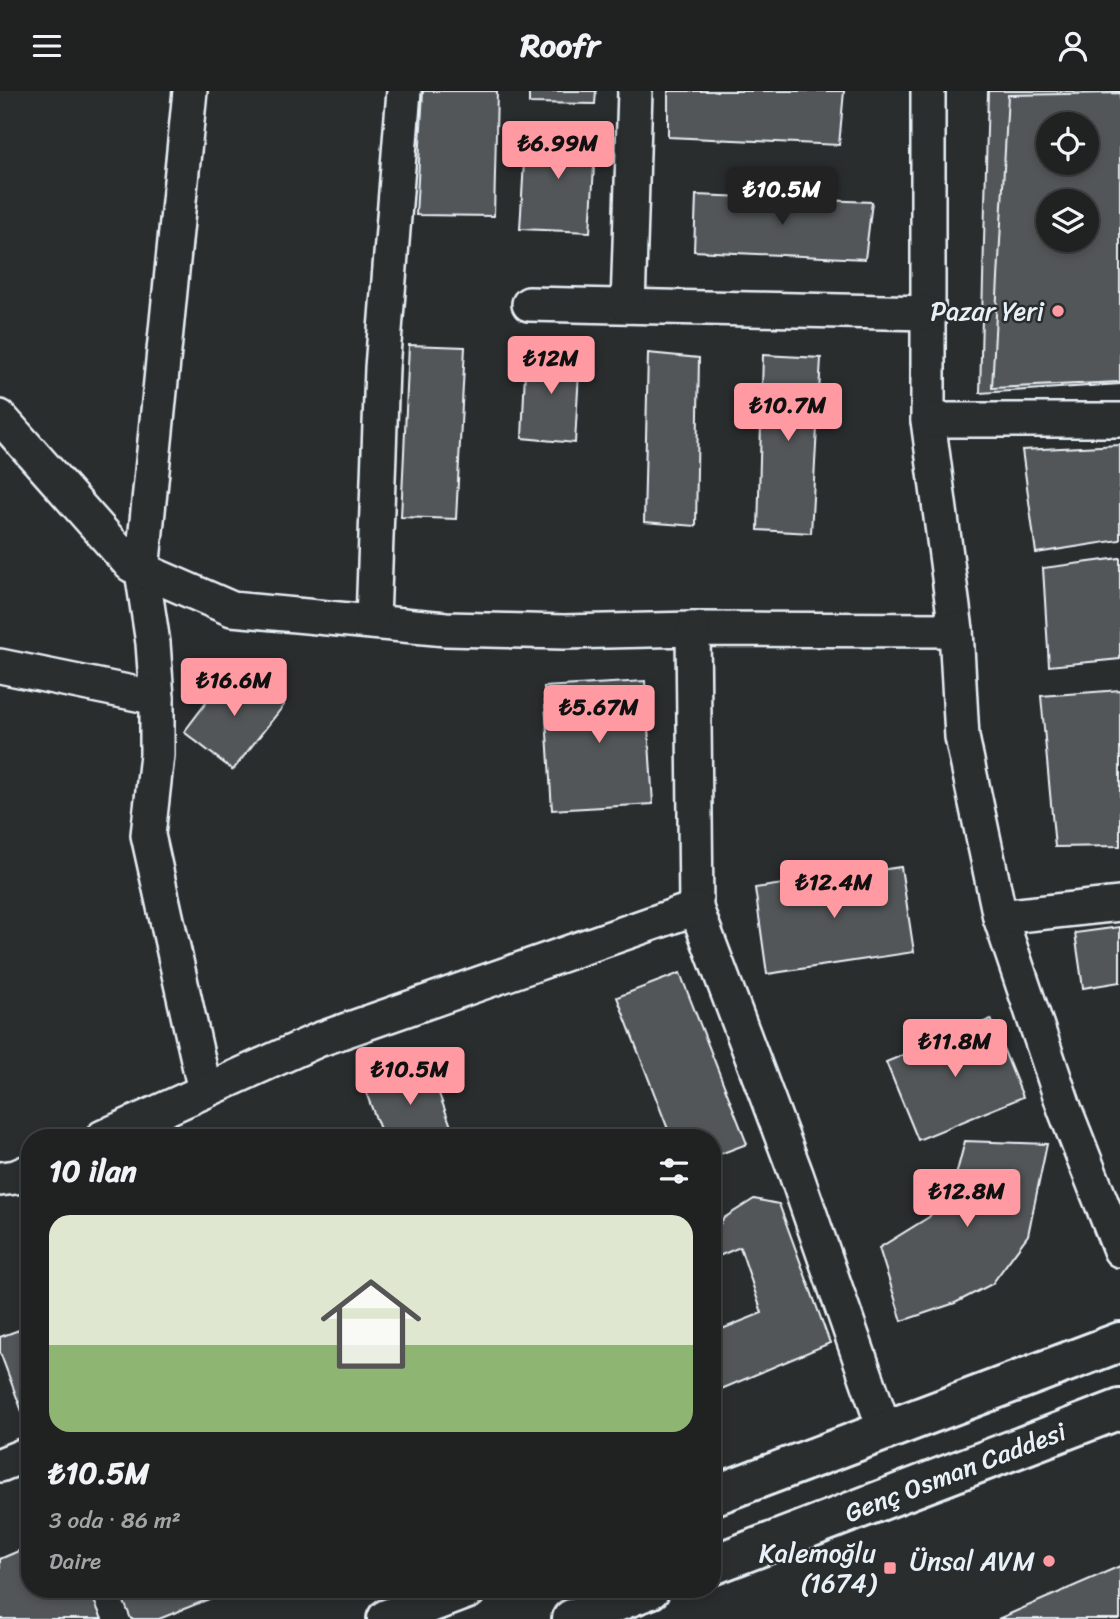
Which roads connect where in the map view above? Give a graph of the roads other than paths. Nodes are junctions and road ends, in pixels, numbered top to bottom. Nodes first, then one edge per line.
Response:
1 (190, 91) edge
2 (404, 91) edge
3 (635, 91) edge
4 (928, 91) edge
5 (528, 305) dead end
6 (628, 306) junction
7 (928, 313) junction
8 (0, 417) edge
9 (928, 420) junction
10 (1120, 420) edge
11 (142, 571) junction
12 (373, 621) junction
13 (693, 629) junction
14 (956, 630) junction
15 (0, 666) edge
16 (156, 698) junction
17 (1120, 904) edge
18 (696, 908) junction
19 (1000, 917) junction
20 (205, 1091) junction
21 (121, 1129) edge
22 (21, 1175) edge
23 (0, 1179) edge
24 (1120, 1250) edge
25 (1120, 1342) edge
26 (1120, 1409) edge
27 (885, 1431) junction
28 (21, 1457) edge
29 (0, 1465) edge
30 (721, 1493) edge
31 (721, 1562) edge
32 (443, 1598) edge
33 (627, 1598) edge
34 (387, 1619) edge
35 (572, 1619) edge

1 - 11 street
2 - 12 street
3 - 6 street
4 - 7 street
5 - 6 street
6 - 7 street
7 - 9 street
8 - 11 street
9 - 10 street
9 - 14 street
11 - 12 street
11 - 16 street
12 - 13 street
13 - 14 street
13 - 18 street
14 - 19 street
15 - 16 street
16 - 20 street
17 - 19 street
18 - 20 street
18 - 27 street
19 - 24 street
20 - 21 street
22 - 23 street
25 - 27 main road
26 - 31 main road, Genç Osman Caddesi
27 - 30 main road
28 - 29 street
32 - 34 main road
33 - 35 main road

